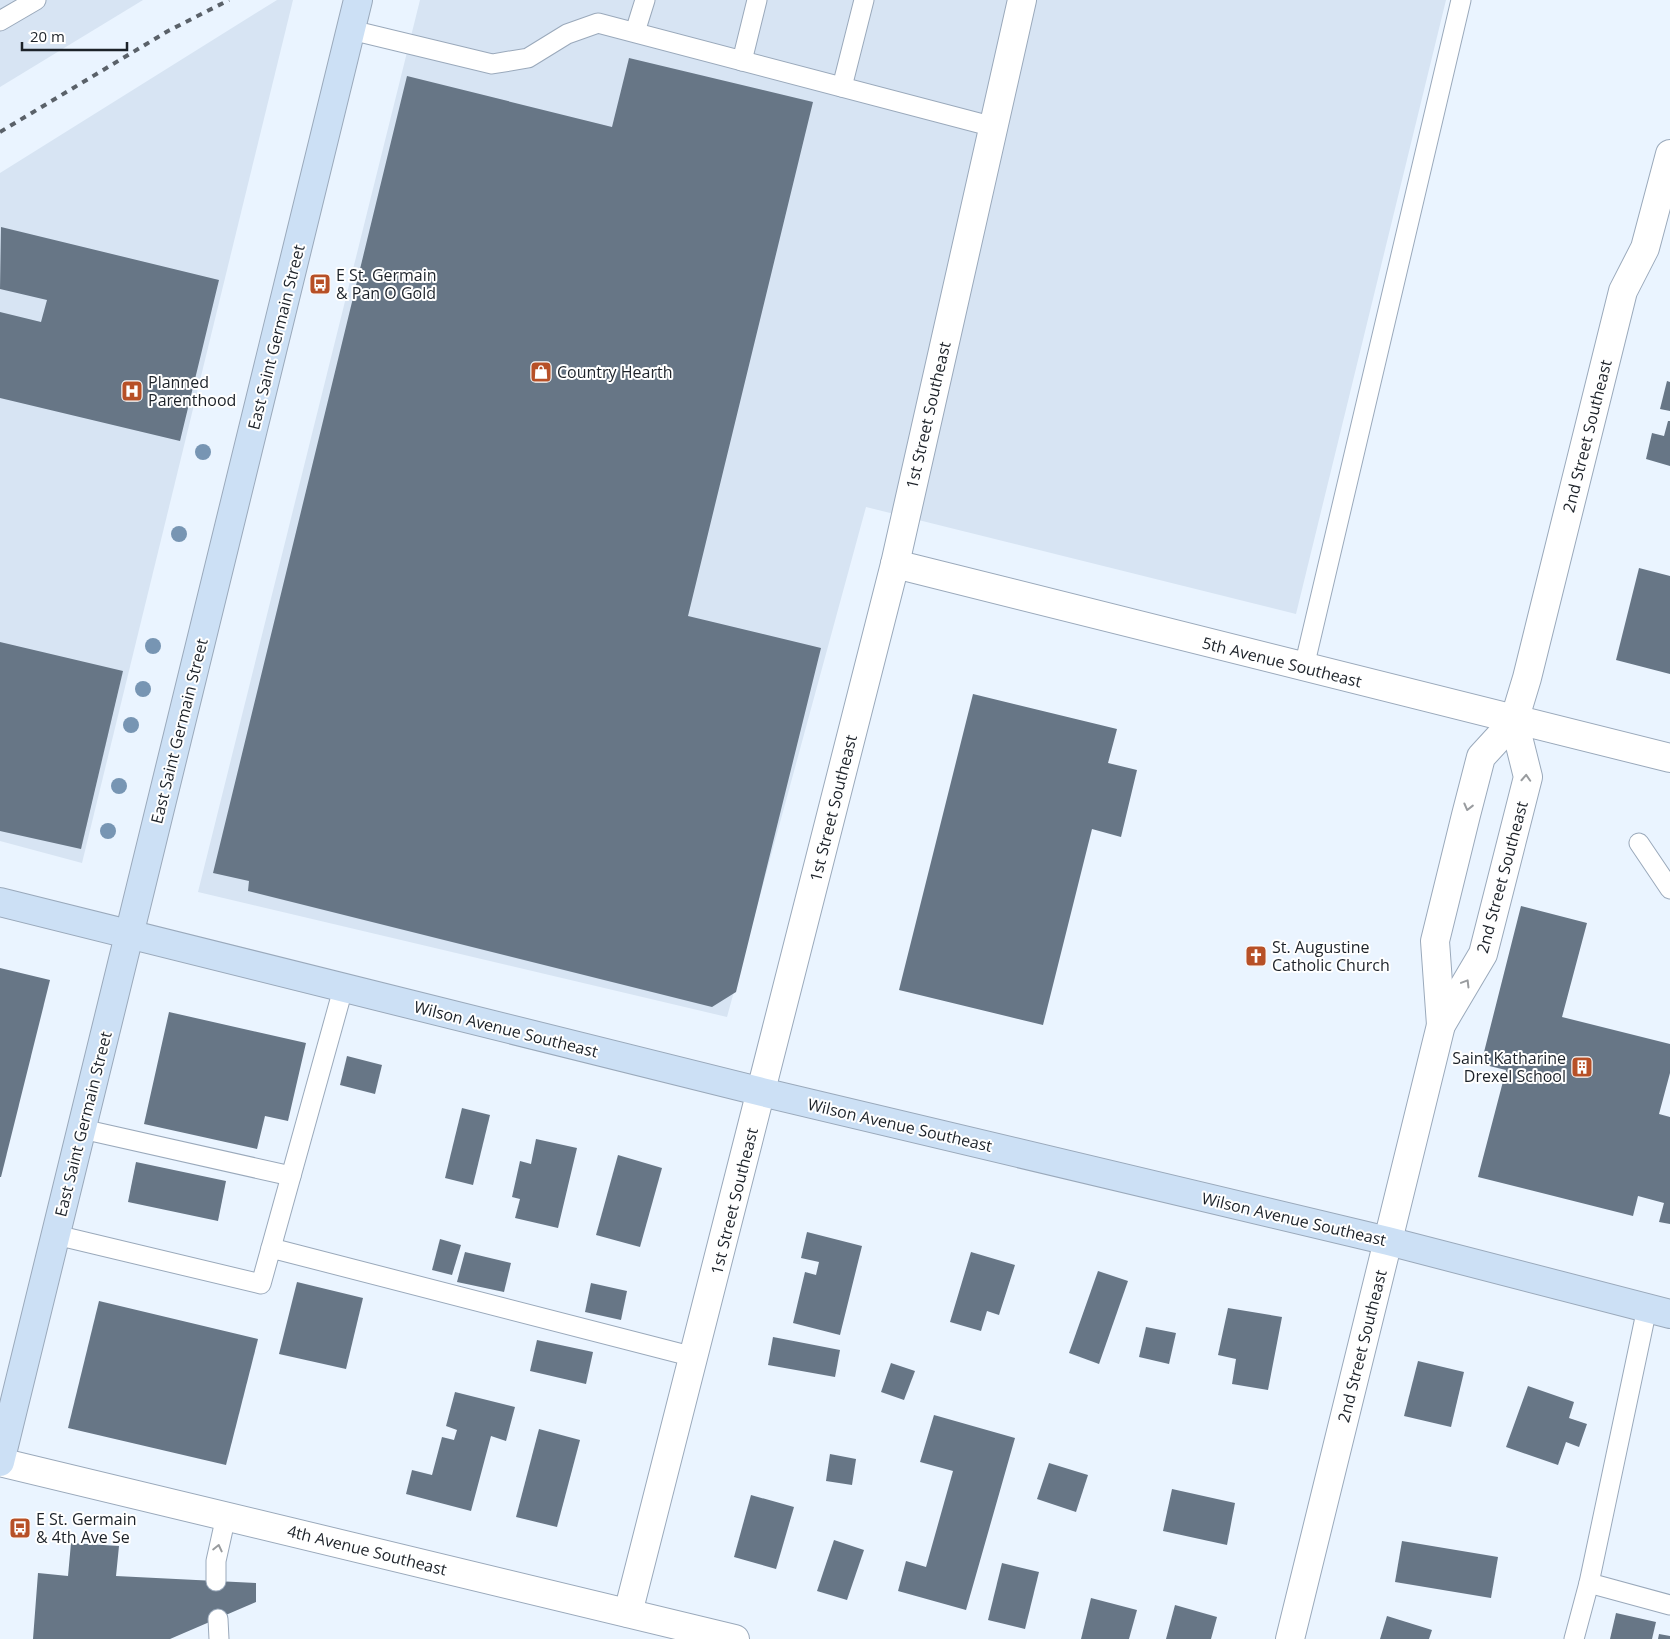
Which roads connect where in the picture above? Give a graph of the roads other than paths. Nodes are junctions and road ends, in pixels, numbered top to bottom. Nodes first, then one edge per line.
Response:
1 (36, 0) edge
2 (358, 0) edge
3 (645, 0) edge
4 (757, 0) edge
5 (864, 0) edge
6 (1022, 0) edge
7 (1461, 0) edge
8 (0, 21) edge
9 (351, 30) junction
10 (635, 32) junction
11 (742, 61) junction
12 (842, 87) junction
13 (994, 127) junction
14 (1670, 154) edge
15 (895, 564) junction
16 (1304, 667) junction
17 (1514, 720) junction
18 (1670, 758) edge
19 (1639, 843) dead end
20 (1670, 889) edge
21 (0, 902) edge
22 (130, 935) junction
23 (344, 989) junction
24 (1441, 1025) junction
25 (762, 1092) junction
26 (82, 1129) junction
27 (291, 1176) junction
28 (56, 1235) junction
29 (1388, 1241) junction
30 (271, 1248) junction
31 (1659, 1311) edge
32 (694, 1357) junction
33 (0, 1462) edge
34 (226, 1516) junction
35 (216, 1581) dead end
36 (1589, 1583) junction
37 (1670, 1605) edge
38 (628, 1613) junction
39 (218, 1619) dead end
40 (219, 1639) edge
41 (734, 1639) edge
42 (1290, 1639) edge
43 (1574, 1639) edge

1 - 8 lane
2 - 9 street, East Saint Germain Street
3 - 10 lane
4 - 11 lane
5 - 12 lane
6 - 13 street, 1st Street Southeast
7 - 16 lane
9 - 10 lane
9 - 22 street, East Saint Germain Street
10 - 11 lane
11 - 12 lane
12 - 13 lane
13 - 15 street, 1st Street Southeast
14 - 17 street, 2nd Street Southeast
15 - 16 street, 5th Avenue Southeast
15 - 25 street, 1st Street Southeast
16 - 17 street, 5th Avenue Southeast
17 - 18 street, 5th Avenue Southeast
24 -> 17 street, 2nd Street Southeast
17 -> 24 street, 2nd Street Southeast
19 - 20 lane
21 - 22 street, Wilson Avenue Southeast
22 - 23 street, Wilson Avenue Southeast
22 - 26 street, East Saint Germain Street
23 - 25 street, Wilson Avenue Southeast
23 - 27 lane
24 - 29 street, 2nd Street Southeast
25 - 29 street, Wilson Avenue Southeast
25 - 32 street, 1st Street Southeast
26 - 27 lane
26 - 28 street, East Saint Germain Street
27 - 30 lane
28 - 30 lane
28 - 33 street, East Saint Germain Street
29 - 31 street, Wilson Avenue Southeast
29 - 42 street, 2nd Street Southeast
30 - 32 lane
31 - 36 lane
32 - 38 street, 1st Street Southeast
33 - 34 street, 4th Avenue Southeast
35 -> 34 lane
34 - 38 street, 4th Avenue Southeast
36 - 37 lane
36 - 43 lane
38 - 41 street, 4th Avenue Southeast
39 - 40 lane

